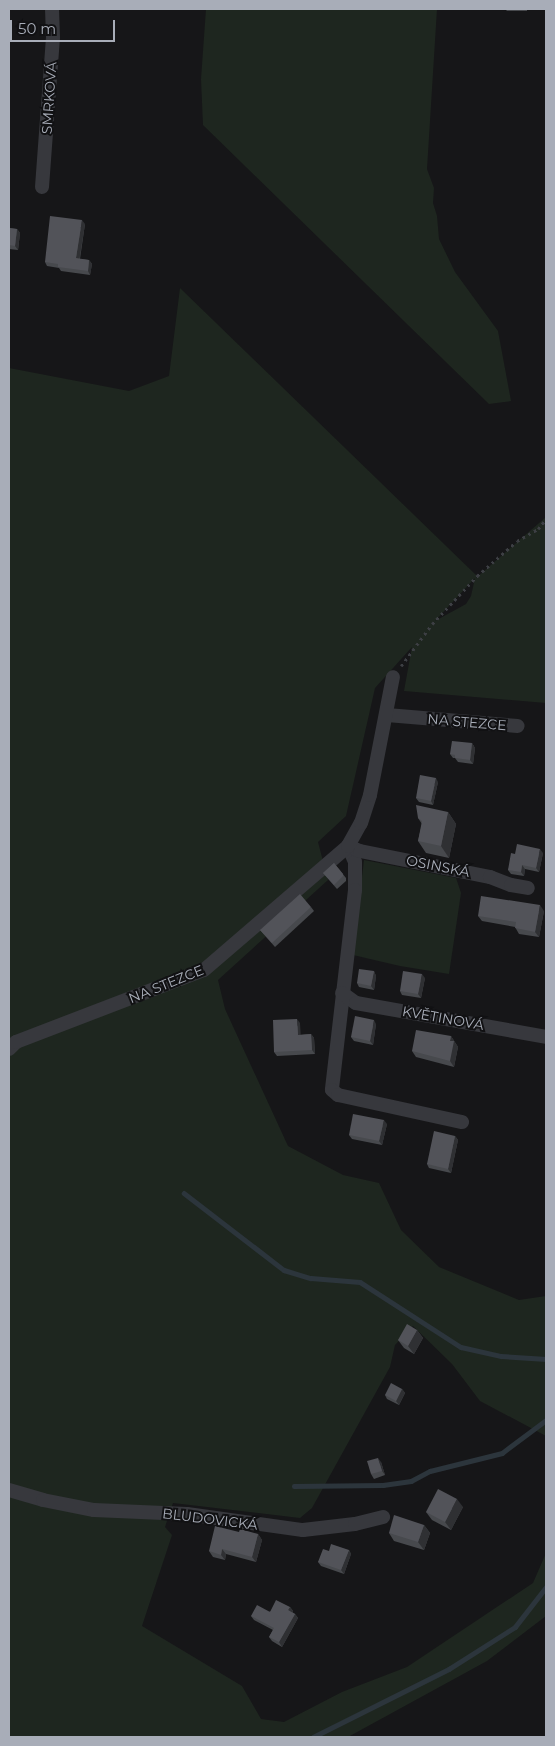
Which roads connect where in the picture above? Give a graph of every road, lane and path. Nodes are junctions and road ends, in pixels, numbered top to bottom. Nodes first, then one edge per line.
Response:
1 (52, 9) edge
2 (42, 187) dead end
3 (546, 519) edge
4 (393, 677) joint
5 (387, 715) junction
6 (518, 726) dead end
7 (348, 846) junction
8 (528, 888) dead end
9 (342, 993) junction
10 (546, 1037) edge
11 (9, 1049) edge
12 (462, 1122) dead end
13 (9, 1490) edge
14 (383, 1517) dead end

1 - 2 street, SMRKOVÁ
3 - 4 path
4 - 5 street, NA STEZCE
5 - 6 street, NA STEZCE
5 - 7 street, NA STEZCE
7 - 8 street, OSINSKÁ
7 - 9 street
7 - 11 street, NA STEZCE
9 - 10 street, KVĚTINOVÁ
9 - 12 street
13 - 14 street, BLUDOVICKÁ

